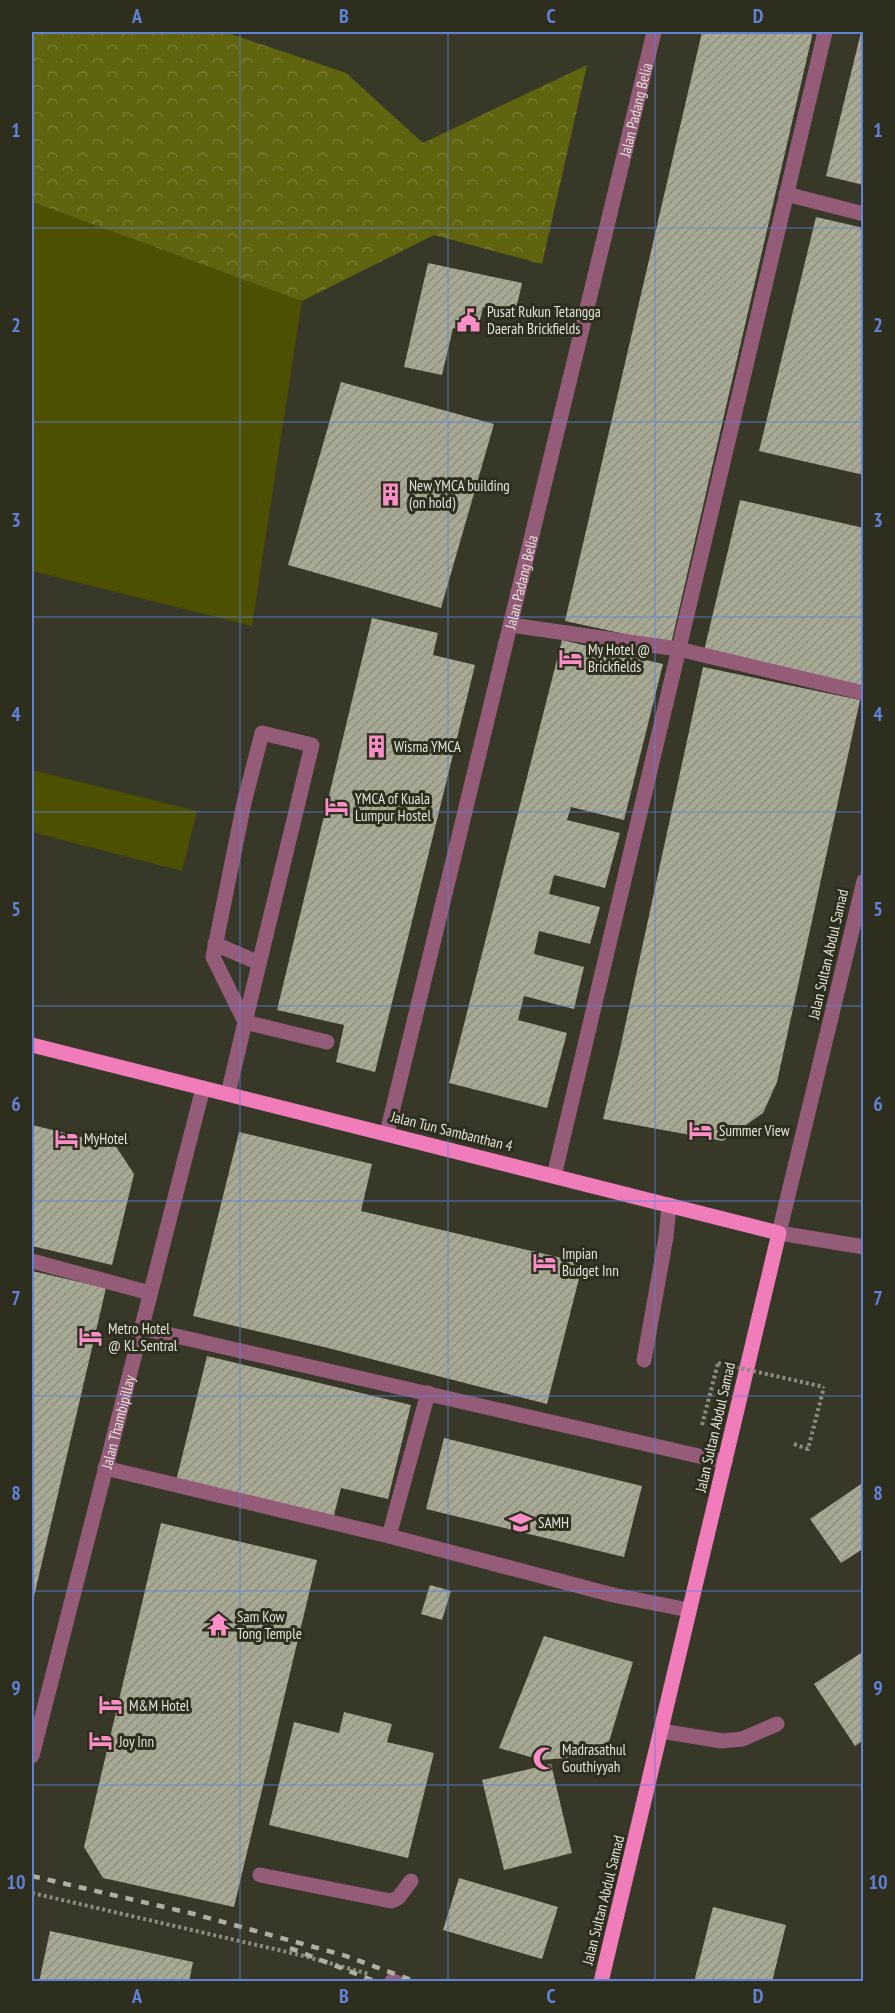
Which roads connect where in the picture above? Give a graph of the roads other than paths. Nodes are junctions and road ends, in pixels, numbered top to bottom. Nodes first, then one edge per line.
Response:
1 (654, 32) edge
2 (825, 32) edge
3 (786, 194) junction
4 (864, 214) edge
5 (511, 625) junction
6 (678, 649) junction
7 (864, 693) edge
8 (864, 881) edge
9 (215, 944) junction
10 (259, 963) junction
11 (245, 1022) junction
12 (327, 1042) dead end
13 (32, 1045) edge
14 (203, 1088) junction
15 (228, 1094) junction
16 (387, 1132) junction
17 (554, 1176) junction
18 (669, 1205) junction
19 (780, 1233) junction
20 (864, 1248) edge
21 (32, 1261) edge
22 (150, 1293) junction
23 (141, 1328) junction
24 (644, 1360) dead end
25 (428, 1393) junction
26 (725, 1462) junction
27 (105, 1468) junction
28 (389, 1536) junction
29 (689, 1610) junction
30 (777, 1724) dead end
31 (661, 1731) junction
32 (32, 1756) edge
33 (260, 1875) dead end
34 (411, 1881) dead end
35 (601, 1982) edge

1 - 5 street, Jalan Padang Belia
2 - 3 street
3 - 4 street
3 - 6 street
5 - 6 street
5 - 16 street, Jalan Padang Belia
6 - 7 street
6 - 17 street
8 - 19 street, Jalan Sultan Abdul Samad
9 - 10 street
9 - 10 street
9 - 11 street
10 - 11 street
11 - 12 street
11 - 15 street
13 - 14 main road, Jalan Tun Sambanthan 4
14 - 15 main road, Jalan Tun Sambanthan 4
14 - 22 street, Jalan Thambipillay
15 - 16 main road, Jalan Tun Sambanthan 4
16 - 17 main road, Jalan Tun Sambanthan 4
17 - 18 main road, Jalan Tun Sambanthan 4
18 - 19 main road, Jalan Tun Sambanthan 4
18 - 24 street
19 - 20 street, Jalan Tun Sambanthan 4
19 - 26 main road, Jalan Sultan Abdul Samad
21 - 22 street
22 - 23 street, Jalan Thambipillay
23 - 25 street
23 - 27 street, Jalan Thambipillay
25 - 26 street
25 - 28 street
26 - 29 main road, Jalan Sultan Abdul Samad
27 - 28 street
27 - 32 street, Jalan Thambipillay
28 - 29 street
29 - 31 main road, Jalan Sultan Abdul Samad
30 - 31 street
31 - 35 main road, Jalan Sultan Abdul Samad
33 - 34 street

